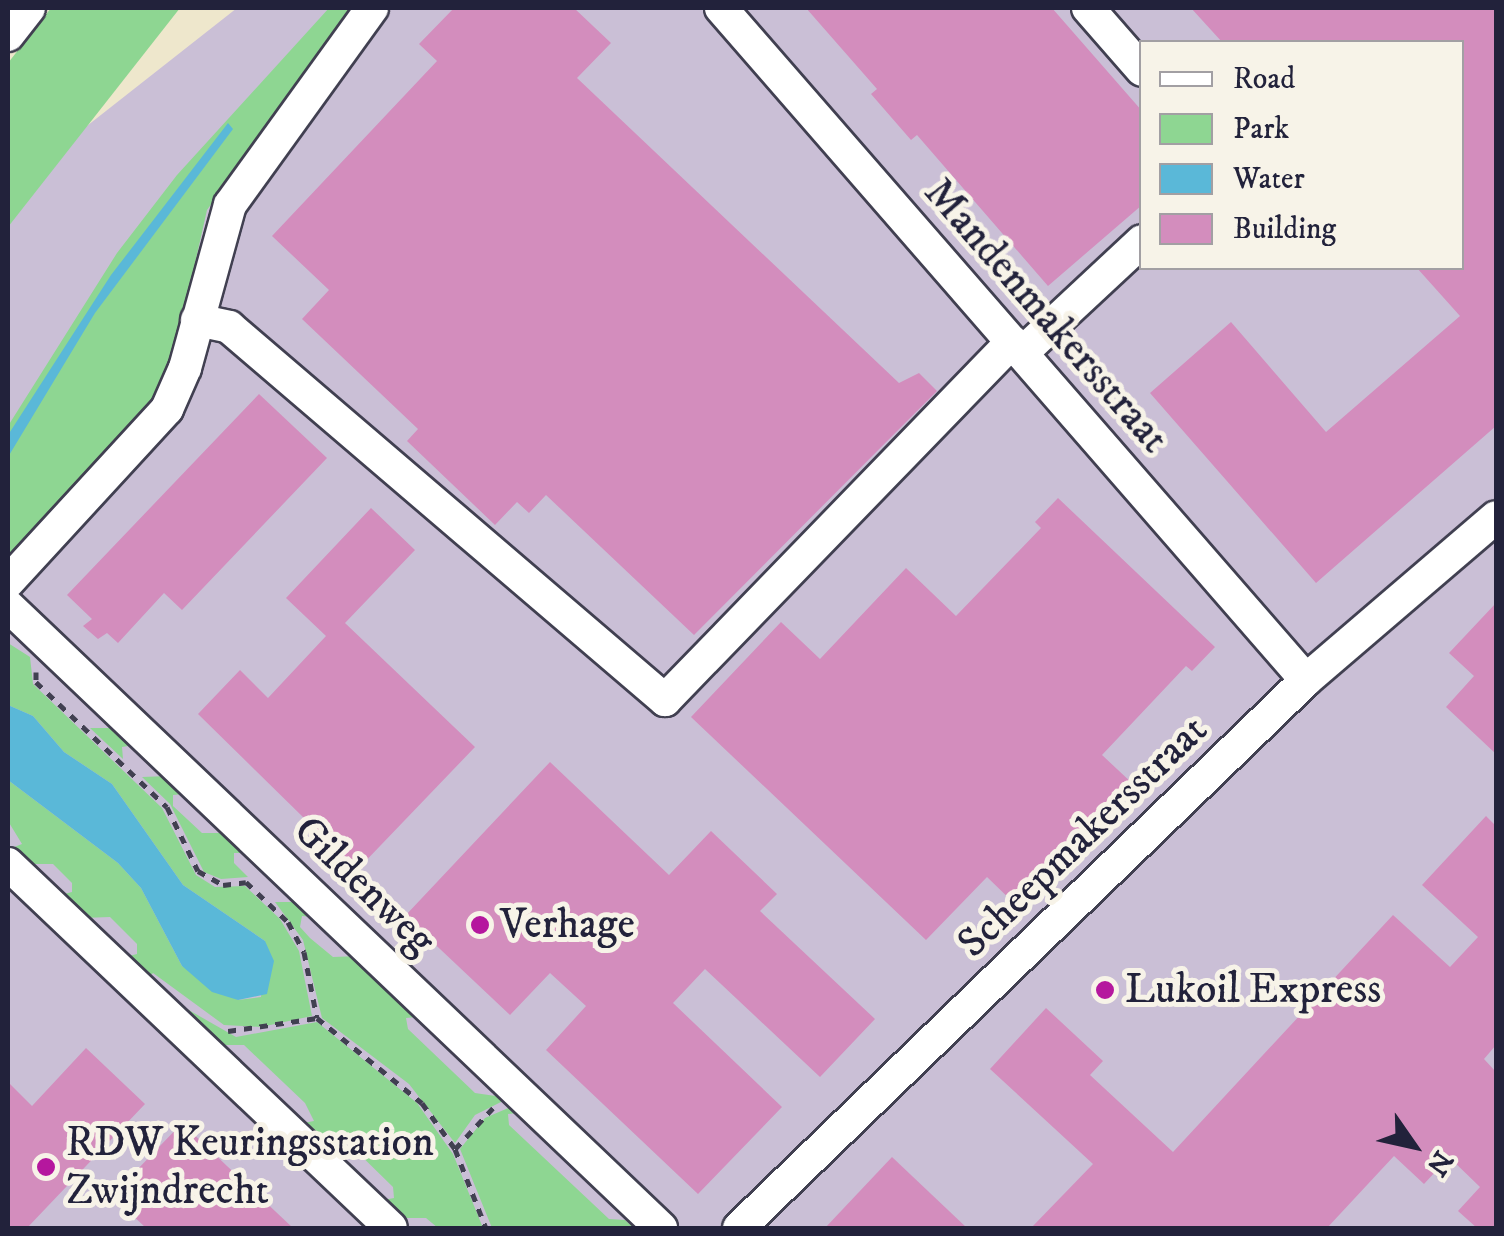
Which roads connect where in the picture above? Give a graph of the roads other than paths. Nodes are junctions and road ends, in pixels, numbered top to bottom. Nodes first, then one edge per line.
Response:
1 (30, 8) edge
2 (372, 8) edge
3 (721, 8) edge
4 (1088, 8) edge
5 (8, 35) edge
6 (1139, 67) edge
7 (1139, 243) edge
8 (197, 320) junction
9 (1017, 347) junction
10 (1496, 517) edge
11 (8, 582) edge
12 (8, 606) edge
13 (1306, 680) junction
14 (8, 864) edge
15 (391, 1228) edge
16 (661, 1228) edge
17 (739, 1228) edge

1 - 5 street
2 - 8 street
3 - 9 street, Mandenmakersstraat
4 - 6 street
7 - 9 street
8 - 9 street
8 - 11 street
9 - 13 street, Mandenmakersstraat
10 - 13 street, Scheepmakersstraat
12 - 16 street, Gildenweg
13 - 17 street, Scheepmakersstraat
14 - 15 street

